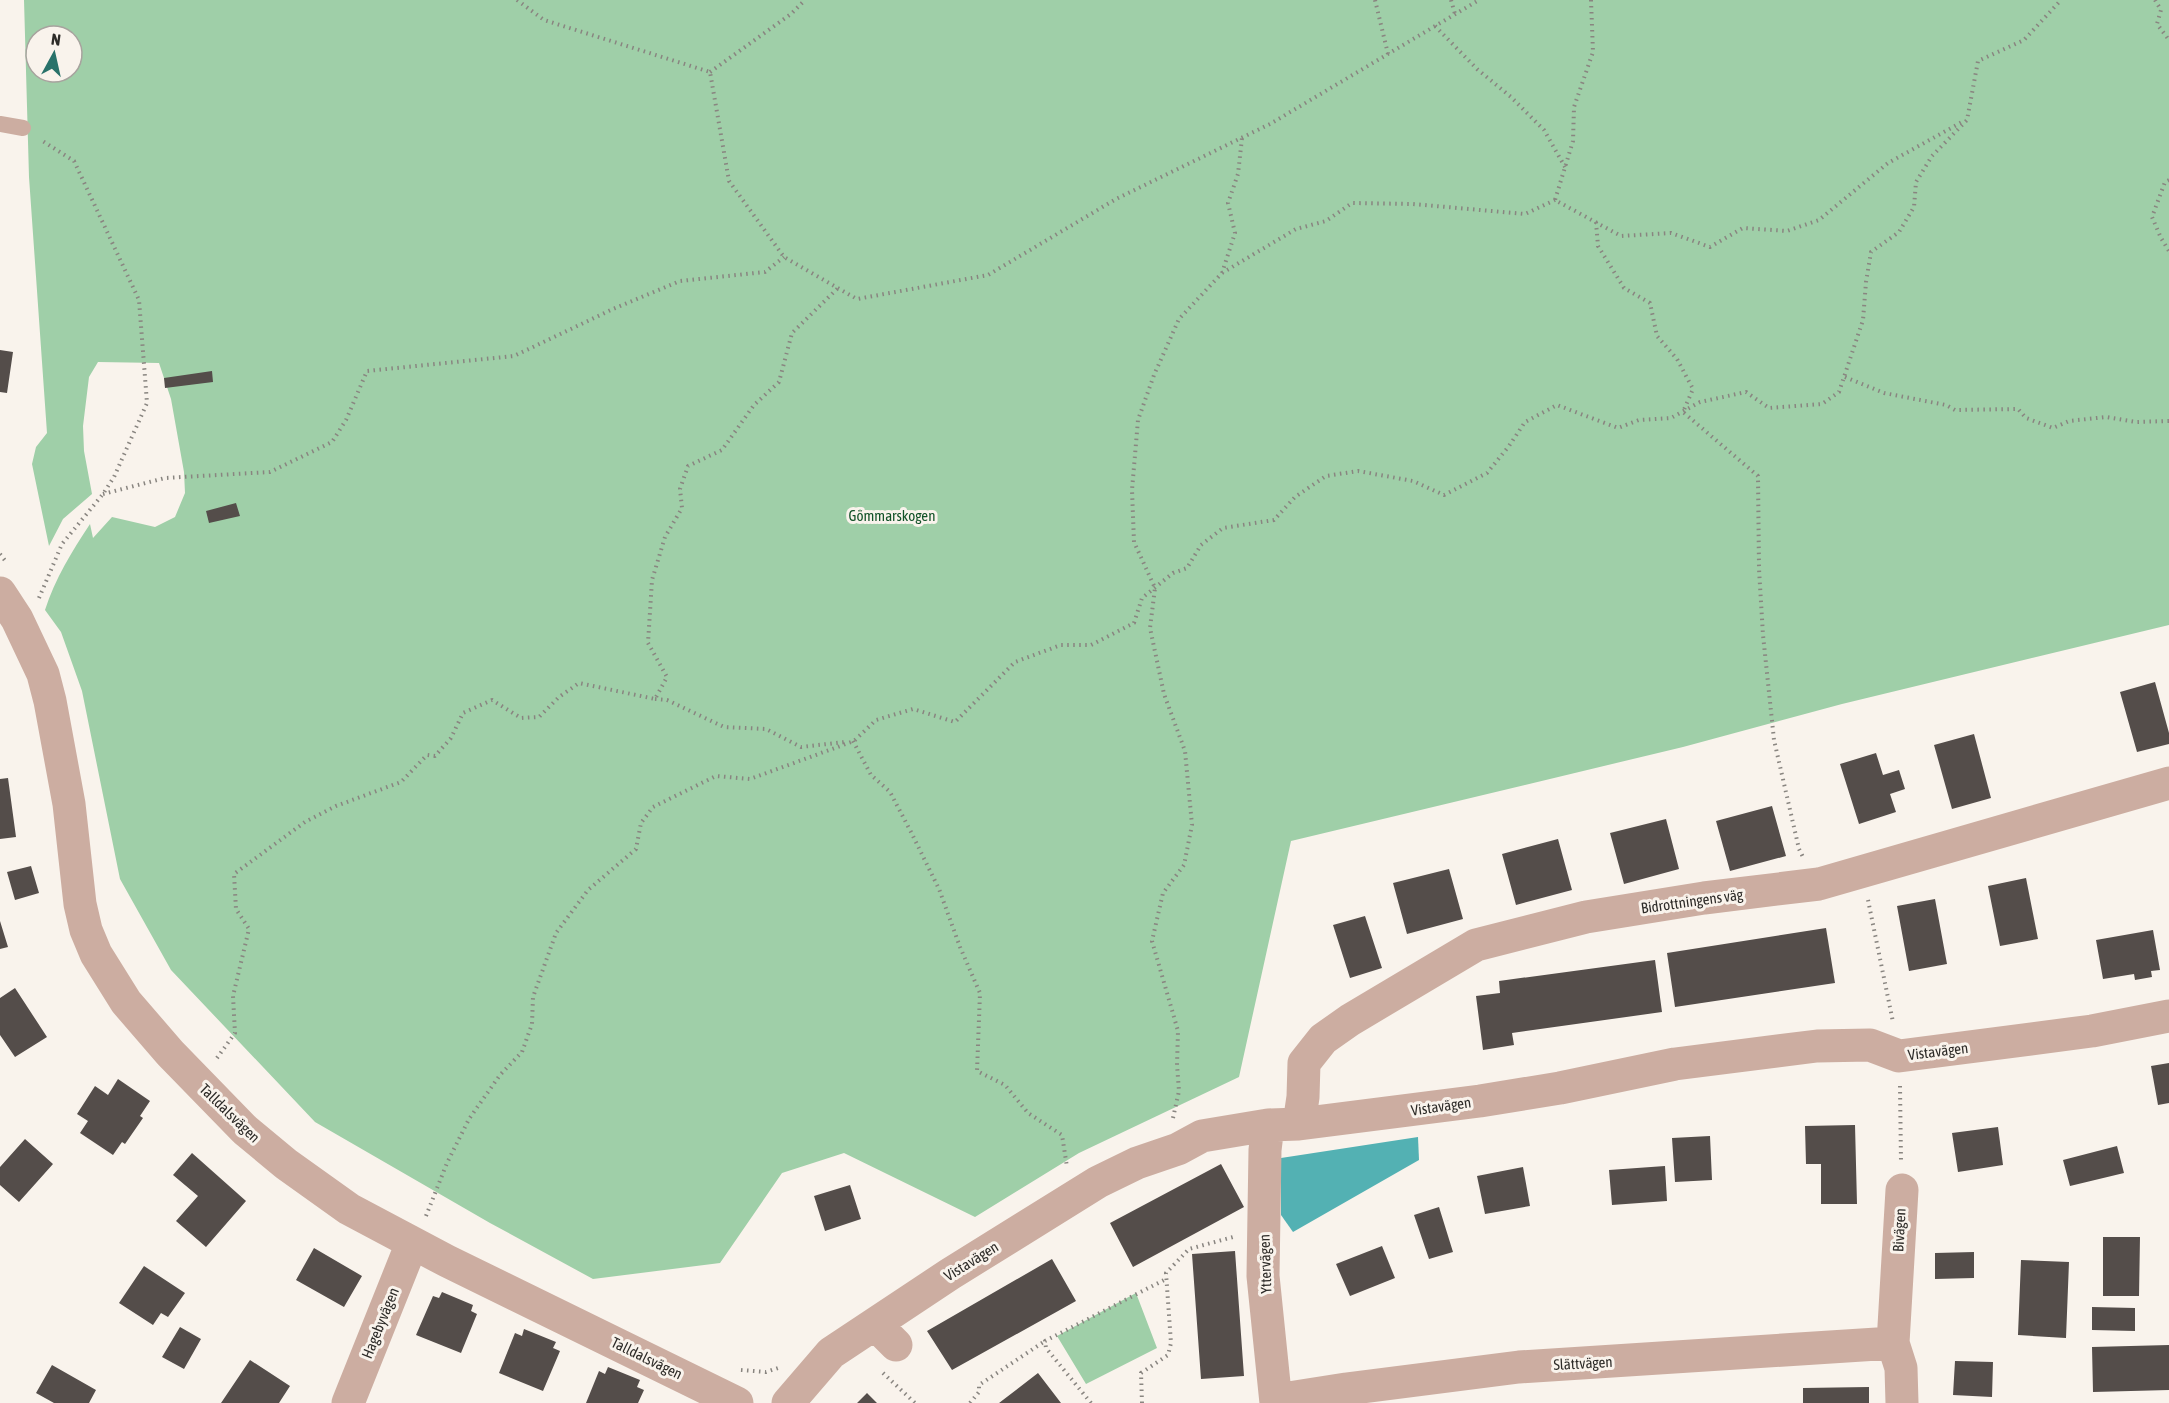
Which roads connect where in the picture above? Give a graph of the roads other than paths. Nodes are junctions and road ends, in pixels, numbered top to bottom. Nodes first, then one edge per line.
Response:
1 (0, 124) edge
2 (23, 128) road end
3 (11, 603) edge
4 (2169, 783) edge
5 (2169, 1016) edge
6 (1283, 1125) junction
7 (1902, 1190) road end
8 (418, 1231) junction
9 (1893, 1343) junction
10 (797, 1393) edge
11 (1276, 1401) edge
12 (348, 1403) edge
13 (737, 1403) edge
14 (1902, 1403) edge

1 - 2 lane
3 - 8 street, Talldalsvägen
4 - 6 street, Bidrottningens väg
5 - 6 street, Vistavägen
6 - 10 street, Vistavägen
6 - 11 street, Yttervägen
7 - 9 street, Bivägen
8 - 12 street, Hagebyvägen
8 - 13 street, Talldalsvägen
9 - 11 street, Slättvägen
9 - 14 street, Bivägen

